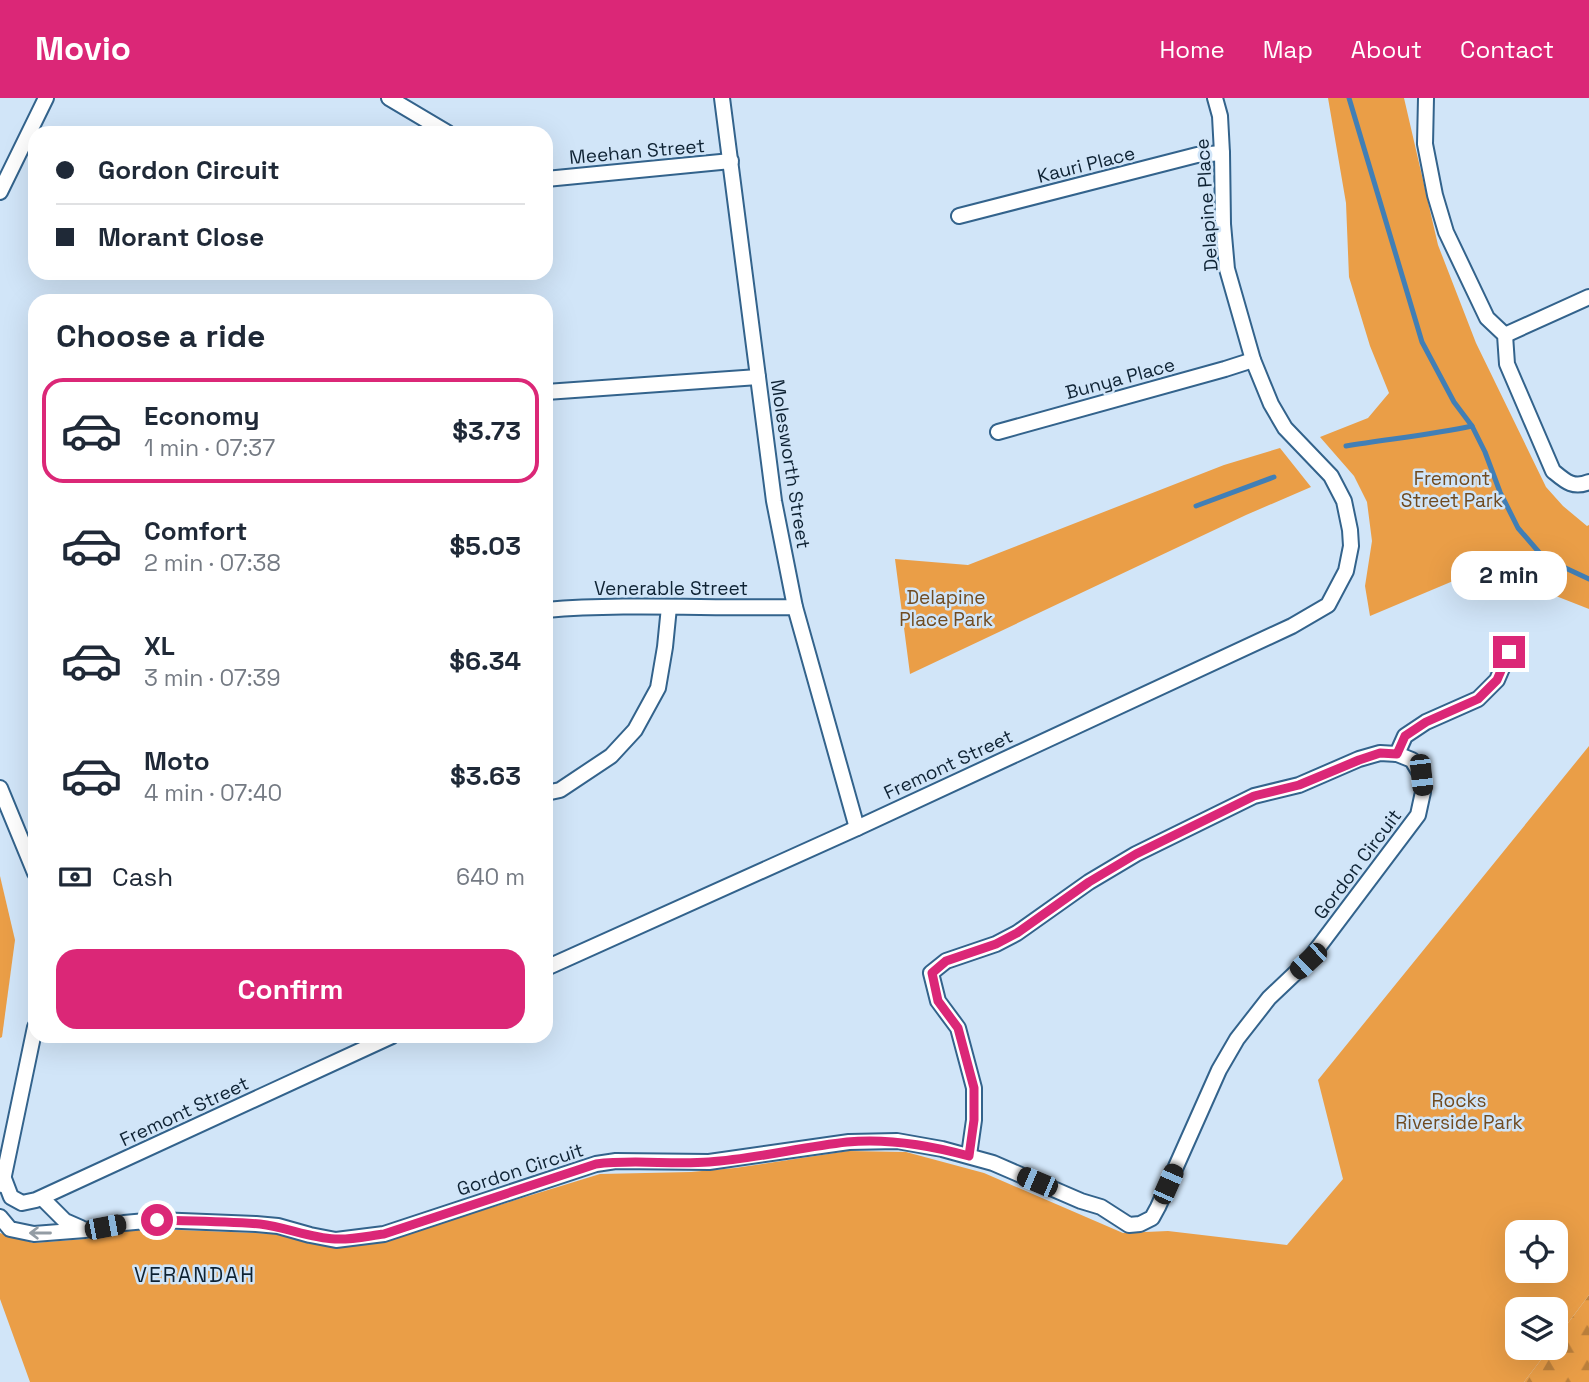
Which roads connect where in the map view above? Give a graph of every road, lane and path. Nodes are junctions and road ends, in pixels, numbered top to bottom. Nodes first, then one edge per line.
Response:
1 (46, 98) edge
2 (389, 98) edge
3 (722, 98) edge
4 (1215, 98) edge
5 (1426, 98) edge
6 (32, 126) edge
7 (436, 126) edge
8 (28, 135) edge
9 (1222, 153) junction
10 (731, 162) junction
11 (553, 178) edge
12 (0, 192) edge
13 (959, 216) dead end
14 (1589, 297) edge
15 (1505, 335) junction
16 (1253, 360) junction
17 (758, 377) junction
18 (553, 392) edge
19 (998, 432) dead end
20 (1589, 482) edge
21 (1346, 570) joint
22 (669, 607) junction
23 (795, 607) junction
24 (553, 610) edge
25 (1509, 652) dead end
26 (1397, 754) junction
27 (0, 788) edge
28 (553, 792) edge
29 (857, 828) junction
30 (28, 856) edge
31 (553, 965) edge
32 (32, 1043) edge
33 (375, 1043) edge
34 (969, 1156) junction
35 (3, 1176) junction
36 (0, 1194) edge
37 (41, 1198) junction
38 (0, 1217) edge
39 (85, 1230) junction

1 - 6 street
2 - 7 street
3 - 10 street, Molesworth Street
4 - 9 street, Delapine Place
5 - 15 street
8 - 12 street
9 - 13 street, Kauri Place
9 - 16 street, Delapine Place
10 - 11 street, Meehan Street
10 - 17 street, Molesworth Street
14 - 15 street
15 - 20 street
16 - 19 street, Bunya Place
16 - 21 street, Delapine Place
17 - 18 street
17 - 23 street, Molesworth Street
21 - 29 street, Fremont Street
22 - 23 street, Venerable Street
22 - 24 street, Venerable Street
22 - 28 street
23 - 29 street, Molesworth Street
25 - 26 street
26 - 34 street
26 - 34 street, Gordon Circuit
27 - 30 street
29 - 31 street, Fremont Street
32 - 35 street
33 - 37 street, Fremont Street
34 - 39 street, Gordon Circuit
35 - 36 street
35 - 37 street
37 - 39 street
39 -> 38 street, Gordon Circuit

